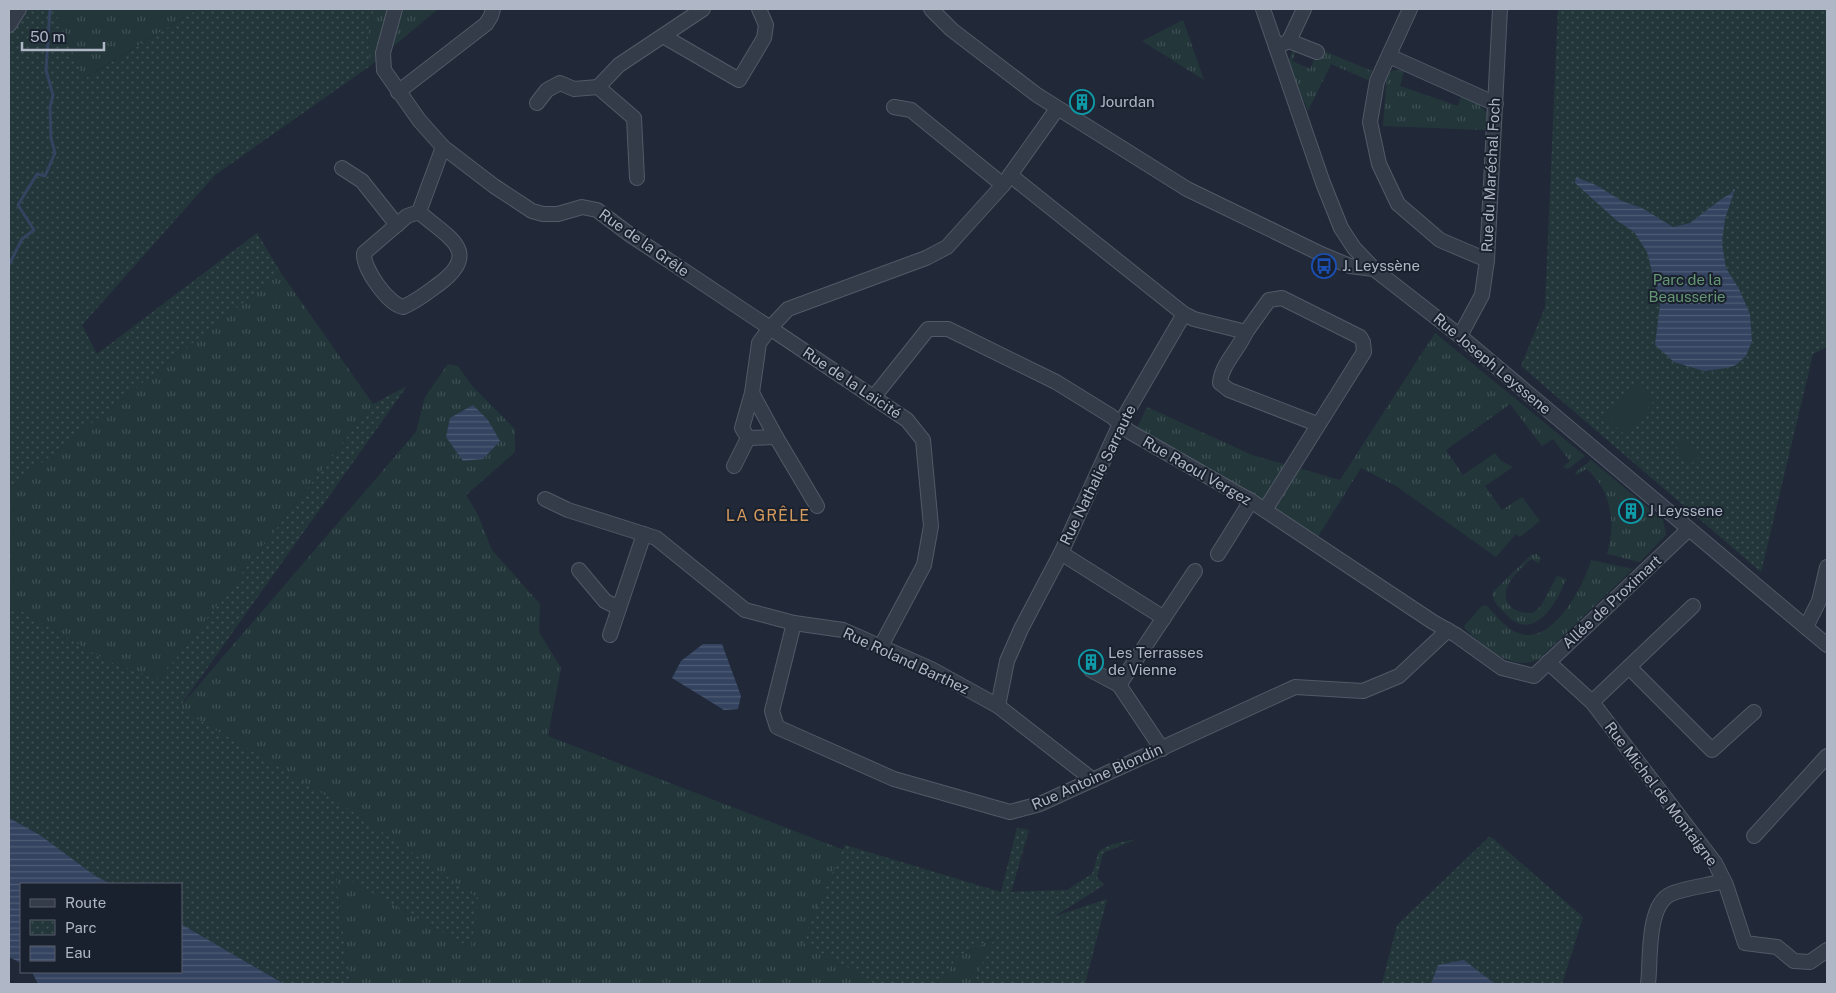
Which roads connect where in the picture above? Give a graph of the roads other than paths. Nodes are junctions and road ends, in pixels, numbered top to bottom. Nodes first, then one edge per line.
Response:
1 (19, 9) edge
2 (395, 9) edge
3 (493, 9) edge
4 (703, 9) edge
5 (759, 9) edge
6 (931, 9) edge
7 (1263, 9) edge
8 (1304, 9) edge
9 (1410, 9) edge
10 (1500, 9) edge
11 (9, 25) edge
12 (663, 36) junction
13 (1282, 44) junction
14 (1317, 52) dead end
15 (1389, 56) junction
16 (598, 87) junction
17 (398, 92) junction
18 (536, 103) dead end
19 (1496, 104) junction
20 (894, 107) dead end
21 (1057, 109) junction
22 (443, 147) junction
23 (342, 168) dead end
24 (638, 178) dead end
25 (1006, 180) junction
26 (419, 212) junction
27 (397, 225) junction
28 (1354, 248) junction
29 (1331, 258) junction
30 (1487, 260) junction
31 (1374, 269) junction
32 (1184, 314) junction
33 (770, 328) junction
34 (1246, 332) junction
35 (1460, 336) junction
36 (752, 393) junction
37 (873, 398) junction
38 (1120, 424) junction
39 (1317, 424) junction
40 (776, 436) junction
41 (748, 438) junction
42 (734, 466) dead end
43 (545, 499) dead end
44 (1251, 501) junction
45 (817, 506) dead end
46 (1265, 510) junction
47 (1690, 529) junction
48 (644, 534) junction
49 (1061, 553) junction
50 (1218, 554) dead end
51 (1827, 567) edge
52 (579, 570) dead end
53 (1195, 571) dead end
54 (1692, 606) dead end
55 (619, 608) junction
56 (1164, 618) junction
57 (794, 623) junction
58 (1806, 627) junction
59 (1448, 630) junction
60 (610, 635) dead end
61 (1827, 645) edge
62 (881, 646) junction
63 (1548, 662) junction
64 (1629, 667) junction
65 (1090, 670) dead end
66 (1534, 676) joint
67 (1119, 685) junction
68 (1592, 702) junction
69 (998, 706) junction
70 (1754, 712) dead end
71 (1162, 749) junction
72 (1827, 756) edge
73 (1093, 780) junction
74 (1754, 836) dead end
75 (1724, 882) junction
76 (1827, 950) edge
77 (1648, 984) edge

1 - 11 street
2 - 17 street, Rue de la Grêle
3 - 17 street
4 - 12 street
5 - 12 street
6 - 21 street
7 - 13 street, Rue Joseph Leyssene
8 - 13 street
9 - 15 street
10 - 19 street, Rue du Maréchal Foch
12 - 16 street
13 - 14 street
13 - 28 street, Rue Joseph Leyssene
15 - 19 street
15 - 30 street
16 - 18 street
16 - 24 street
17 - 22 street, Rue de la Grêle
19 - 30 street, Rue du Maréchal Foch
20 - 25 street
21 - 25 street
21 - 29 street
22 - 26 street
22 - 33 street, Rue de la Grêle
23 - 27 street
25 - 32 street
25 - 33 street
26 - 27 street
26 - 27 street
28 - 29 street
28 - 31 street, Rue Joseph Leyssene
29 - 31 street
30 - 35 street, Rue du Maréchal Foch
31 - 35 street, Rue Joseph Leyssene
32 - 34 street
32 - 38 street, Rue Nathalie Sarraute
33 - 36 street
33 - 37 street, Rue de la Laïcité
34 - 39 street
34 - 39 street
35 - 47 street, Rue Joseph Leyssene
36 - 40 street
36 - 41 street
37 - 38 street, Rue Raoul Vergez
37 - 62 street, Rue de la Laïcité
38 - 44 street, Rue Raoul Vergez
38 - 49 street, Rue Nathalie Sarraute
39 - 46 street
40 - 41 street
40 - 45 street
41 - 42 street
43 - 48 street, Rue Roland Barthez
44 - 46 street, Rue Raoul Vergez
44 - 50 street
46 - 59 street, Rue Raoul Vergez
47 - 58 street, Rue Joseph Leyssene
47 - 63 street, Allée de Proximart
48 - 55 street
48 - 57 street, Rue Roland Barthez
49 - 56 street
49 - 69 street, Rue Nathalie Sarraute
51 - 58 street
52 - 55 street
53 - 56 street
54 - 64 street
55 - 60 street
56 - 67 street
57 - 62 street, Rue Roland Barthez
57 - 73 street, Rue Antoine Blondin
58 - 61 street, Rue Joseph Leyssene
59 - 66 street, Rue Raoul Vergez
59 - 71 street, Rue Antoine Blondin
62 - 69 street, Rue Roland Barthez
63 - 66 street, Allée de Proximart
63 - 68 street, Rue Michel de Montaigne
64 - 68 street
64 - 70 street
65 - 67 street
67 - 71 street
68 - 75 street, Rue Michel de Montaigne
69 - 73 street, Rue Roland Barthez
71 - 73 street, Rue Antoine Blondin
72 - 74 street
75 - 76 street, Rue Michel de Montaigne
75 - 77 street

